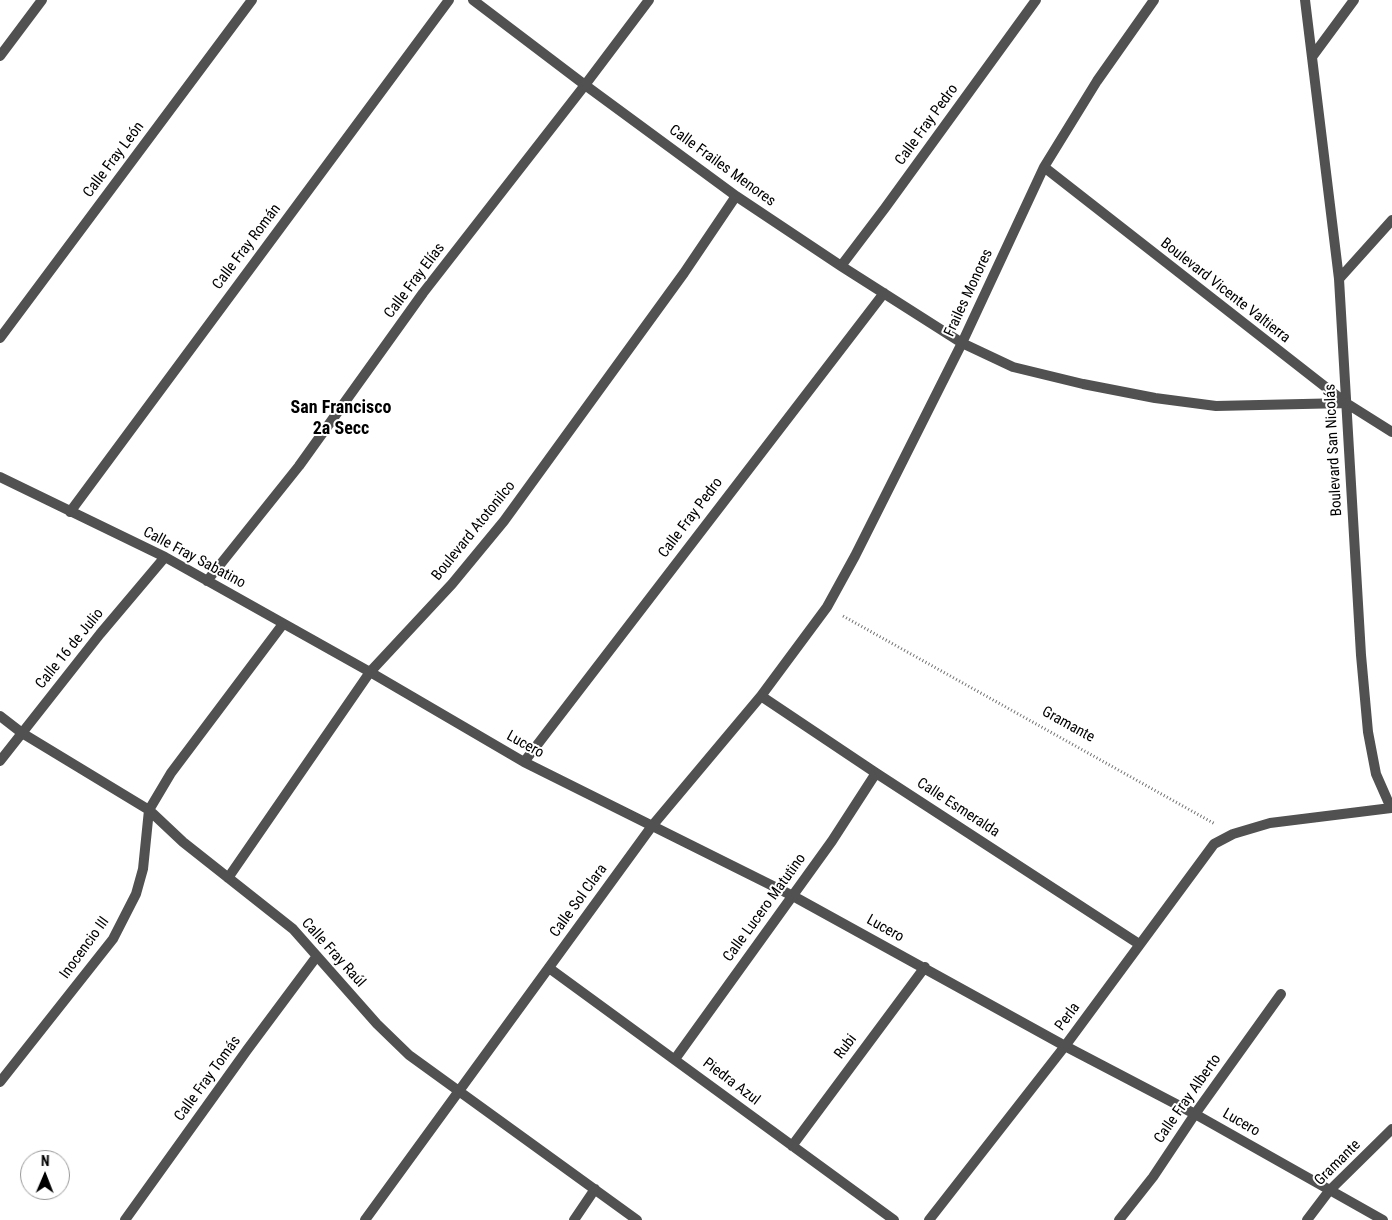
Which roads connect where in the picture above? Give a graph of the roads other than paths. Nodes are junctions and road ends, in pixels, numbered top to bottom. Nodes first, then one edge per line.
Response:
1 (42, 0) edge
2 (252, 0) edge
3 (449, 0) edge
4 (473, 0) edge
5 (649, 0) edge
6 (1036, 0) edge
7 (1154, 0) edge
8 (1305, 0) edge
9 (1354, 0) edge
10 (0, 56) edge
11 (1312, 57) junction
12 (585, 86) junction
13 (1044, 167) junction
14 (736, 196) junction
15 (1392, 220) edge
16 (841, 266) junction
17 (1340, 279) junction
18 (884, 293) junction
19 (0, 338) edge
20 (962, 343) junction
21 (1346, 403) junction
22 (1392, 432) edge
23 (0, 477) edge
24 (70, 512) junction
25 (165, 557) junction
26 (207, 581) junction
27 (827, 607) joint
28 (283, 624) junction
29 (370, 672) junction
30 (761, 696) junction
31 (0, 716) edge
32 (22, 733) junction
33 (0, 761) edge
34 (524, 762) junction
35 (876, 773) junction
36 (1392, 808) edge
37 (150, 810) junction
38 (652, 826) junction
39 (1233, 834) joint
40 (228, 878) junction
41 (793, 896) junction
42 (1140, 944) junction
43 (317, 956) junction
44 (925, 967) junction
45 (549, 968) junction
46 (1282, 994) dead end
47 (1066, 1046) junction
48 (675, 1059) junction
49 (0, 1082) edge
50 (459, 1091) junction
51 (1195, 1114) junction
52 (1392, 1129) edge
53 (792, 1146) junction
54 (595, 1189) junction
55 (1329, 1191) junction
56 (124, 1220) edge
57 (365, 1220) edge
58 (574, 1220) edge
59 (636, 1220) edge
60 (894, 1220) edge
61 (929, 1220) edge
62 (1119, 1220) edge
63 (1307, 1220) edge
64 (1382, 1220) edge

1 - 10 street
2 - 19 street, Calle Fray León
3 - 24 street, Calle Fray Román
4 - 12 street, Calle Frailes Menores
5 - 12 street, Calle Fray Elías
6 - 16 street, Calle Fray Pedro
7 - 13 street, Frailes Monores
8 - 11 street, Boulevard San Nicolás
9 - 11 street
11 - 17 street, Boulevard San Nicolás
12 - 14 street, Calle Frailes Menores
12 - 26 street, Calle Fray Elías
13 - 20 street, Frailes Monores
13 - 21 street, Boulevard Vicente Valtierra
14 - 16 street, Calle Frailes Menores
14 - 29 street, Boulevard Atotonilco
15 - 17 street
16 - 18 street, Calle Frailes Menores
17 - 21 street, Boulevard San Nicolás
18 - 20 street, Calle Frailes Menores
18 - 34 street, Calle Fray Pedro
20 - 21 street, Calle Frailes Menores
20 - 27 street, Frailes Monores
21 - 22 street, Boulevard Vicente Valtierra
21 - 36 street, Boulevard San Nicolás
23 - 24 street, Calle Fray Sabatino
24 - 25 street, Calle Fray Sabatino
25 - 26 street, Calle Fray Sabatino
25 - 32 street, Calle 16 de Julio
26 - 28 street, Calle Fray Sabatino
27 - 30 street, Calle Sol Clara
28 - 29 street, Calle Fray Sabatino
28 - 37 street
29 - 34 street, Lucero
29 - 40 street, Boulevard Atotonilco
30 - 35 street, Calle Esmeralda
30 - 38 street, Calle Sol Clara
31 - 32 street, Calle Fray Raúl
32 - 33 street, Calle 16 de Julio
32 - 37 street, Calle Fray Raúl
34 - 38 street, Lucero
35 - 41 street, Calle Lucero Matutino
35 - 42 street, Calle Esmeralda
36 - 39 street, Boulevard San Nicolás
37 - 40 street, Calle Fray Raúl
37 - 49 street, Inocencio III
38 - 41 street, Lucero
38 - 45 street, Calle Sol Clara
39 - 42 street, Perla
40 - 43 street, Calle Fray Raúl
41 - 44 street, Lucero
41 - 48 street, Calle Lucero Matutino
42 - 47 street, Perla
43 - 50 street, Calle Fray Raúl
43 - 56 street, Calle Fray Tomás
44 - 47 street, Lucero
44 - 53 street, Rubi
45 - 48 street, Piedra Azul
45 - 50 street, Calle Sol Clara
46 - 51 street, Calle Fray Alberto
47 - 51 street, Lucero
47 - 61 street, Perla
48 - 53 street, Piedra Azul
50 - 54 street, Calle Fray Raúl
50 - 57 street, Calle Sol Clara
51 - 55 street, Lucero
51 - 62 street, Calle Fray Alberto
52 - 55 street, Gramante
53 - 60 street, Piedra Azul
54 - 58 street
54 - 59 street, Calle Fray Raúl
55 - 63 street, Gramante
55 - 64 street, Lucero

